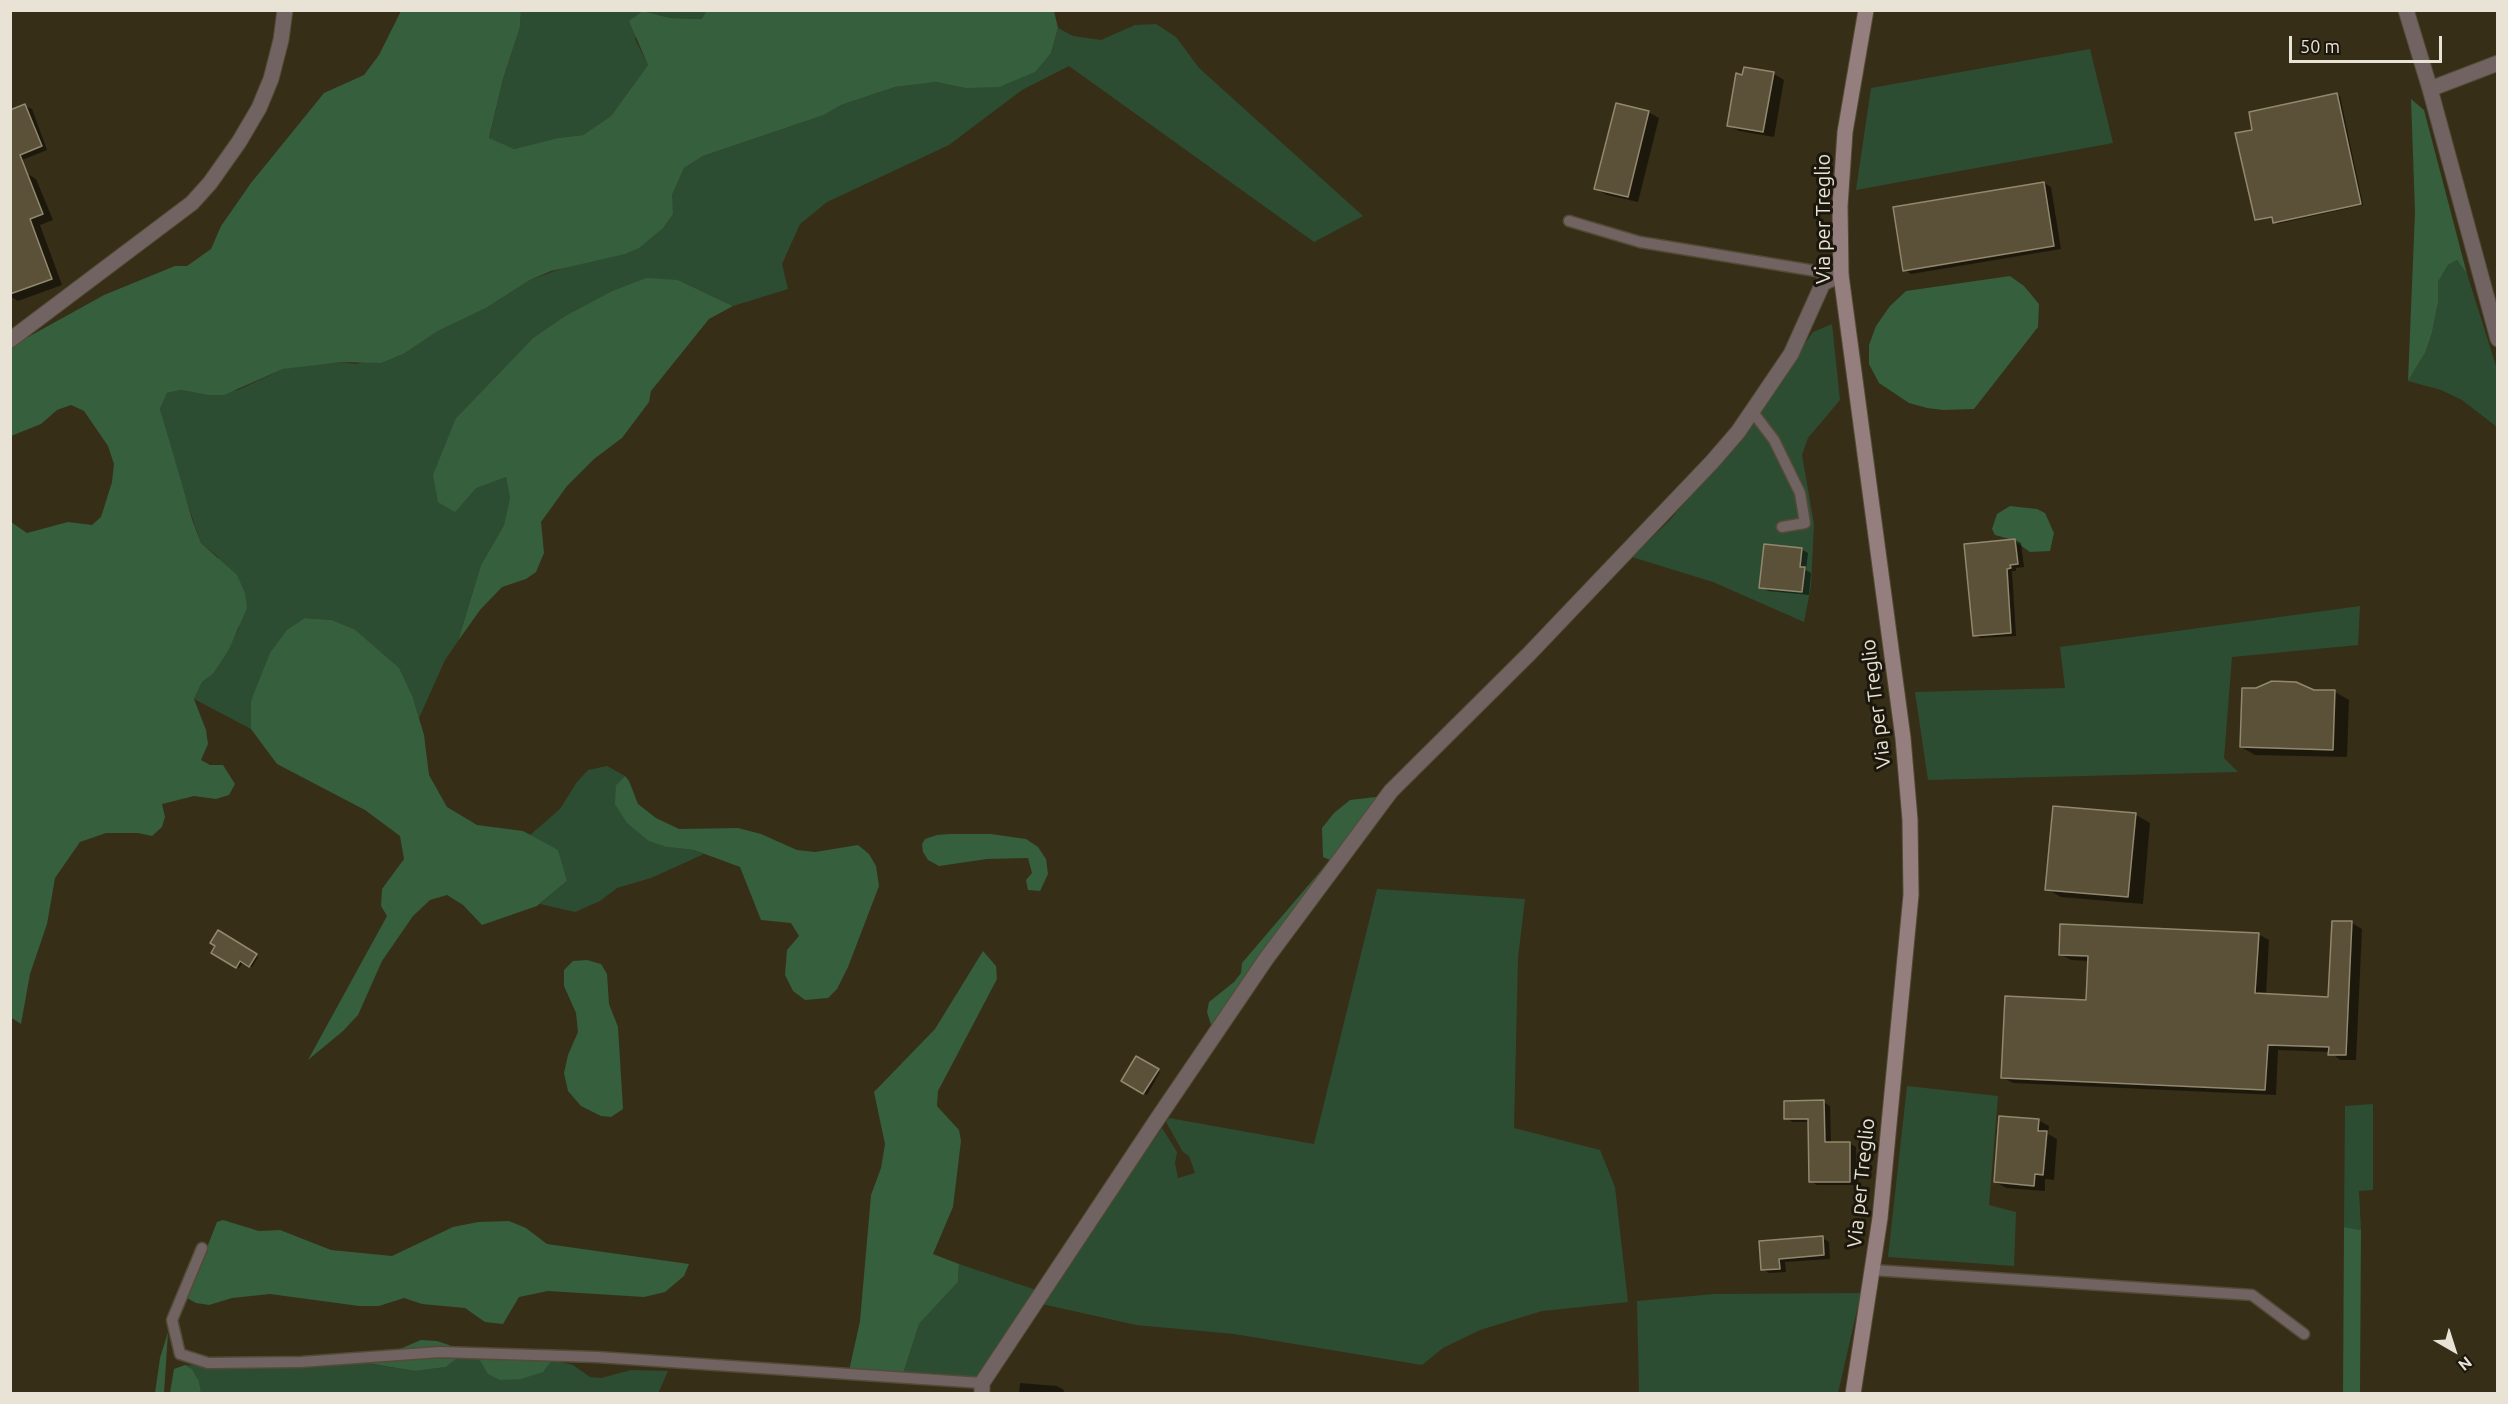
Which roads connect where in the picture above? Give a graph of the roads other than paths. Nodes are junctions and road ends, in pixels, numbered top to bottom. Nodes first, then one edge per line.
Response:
1 (285, 10) edge
2 (1866, 10) edge
3 (2406, 10) edge
4 (2498, 63) edge
5 (2430, 89) junction
6 (1569, 221) dead end
7 (1840, 275) junction
8 (2498, 339) edge
9 (10, 340) edge
10 (1752, 411) junction
11 (1782, 527) dead end
12 (202, 1248) dead end
13 (1872, 1270) junction
14 (2304, 1334) dead end
15 (982, 1388) edge
16 (1853, 1394) edge

1 - 9 street
2 - 7 main road, Via per Treglio
3 - 5 street
4 - 5 street
5 - 8 street
6 - 7 lane
7 - 10 street
7 - 13 main road, Via per Treglio
10 - 11 lane
10 - 15 street
12 - 15 lane
13 - 14 lane
13 - 16 main road, Via per Treglio

